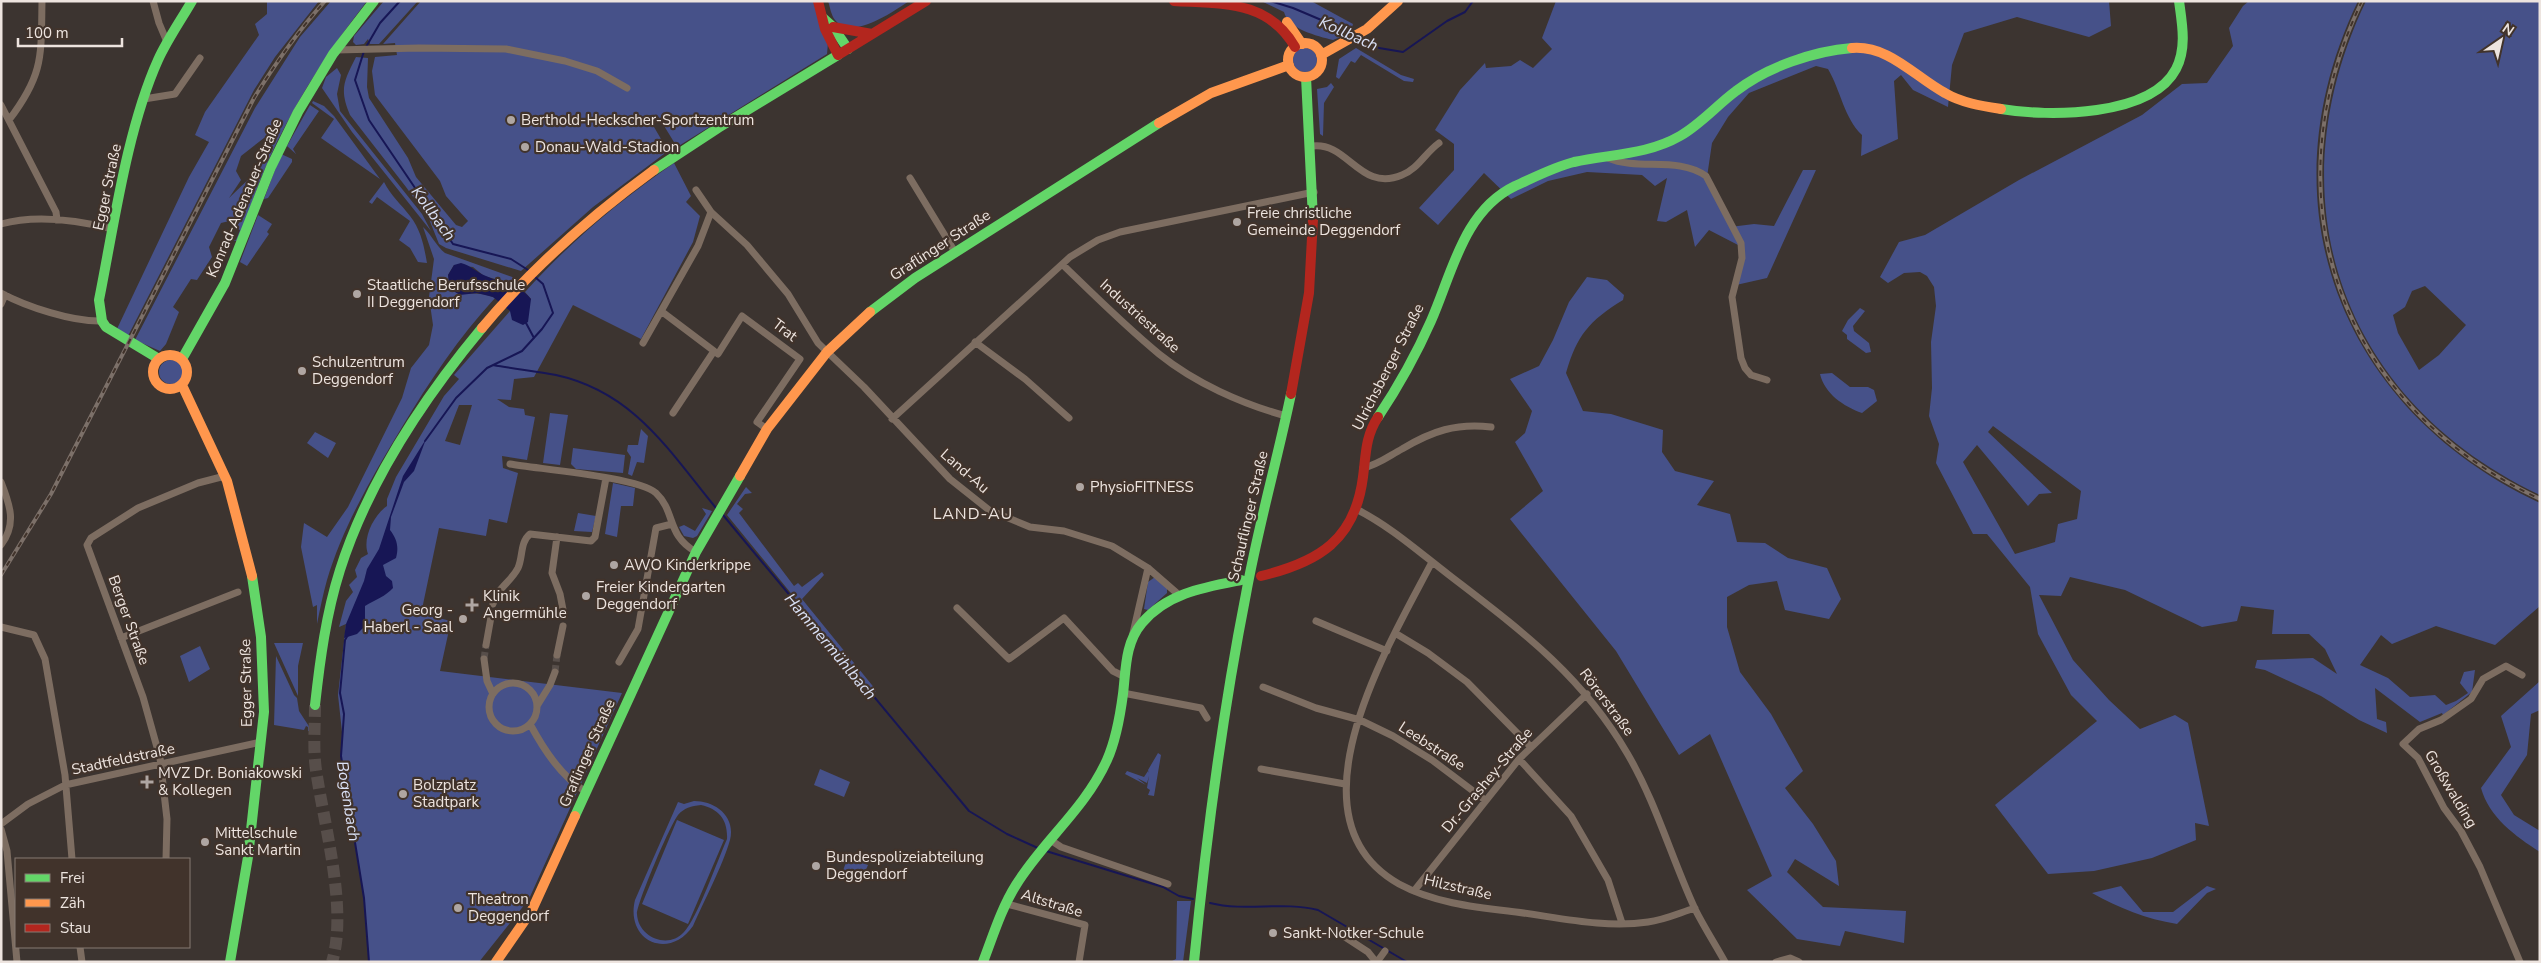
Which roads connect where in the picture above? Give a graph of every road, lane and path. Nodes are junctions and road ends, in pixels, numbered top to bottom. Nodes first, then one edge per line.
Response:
1 (42, 1) edge
2 (153, 1) edge
3 (192, 1) edge
4 (374, 1) edge
5 (818, 1) edge
6 (1174, 1) edge
7 (1236, 1) edge
8 (1398, 1) edge
9 (2179, 1) edge
10 (924, 3) edge
11 (823, 18) junction
12 (834, 27) junction
13 (872, 34) junction
14 (168, 42) junction
15 (1298, 45) junction
16 (848, 49) junction
17 (336, 50) junction
18 (838, 55) junction
19 (1320, 55) junction
20 (200, 58) dead end
21 (1288, 65) junction
22 (1306, 77) junction
23 (628, 88) dead end
24 (144, 99) junction
25 (1, 105) edge
26 (9, 120) junction
27 (1439, 143) dead end
28 (1312, 146) junction
29 (1607, 158) junction
30 (910, 178) dead end
31 (696, 190) dead end
32 (1314, 192) junction
33 (711, 212) junction
34 (57, 220) junction
35 (1, 224) edge
36 (113, 229) junction
37 (955, 252) junction
38 (1063, 265) junction
39 (3, 294) edge
40 (1, 304) edge
41 (661, 311) junction
42 (102, 321) junction
43 (643, 342) dead end
44 (975, 342) junction
45 (827, 352) junction
46 (718, 354) dead end
47 (158, 359) junction
48 (182, 359) junction
49 (1767, 380) dead end
50 (182, 385) junction
51 (673, 413) dead end
52 (1286, 416) junction
53 (1069, 418) dead end
54 (892, 419) junction
55 (1491, 427) dead end
56 (767, 429) junction
57 (510, 464) dead end
58 (1363, 468) junction
59 (225, 476) junction
60 (606, 478) junction
61 (1, 482) edge
62 (1356, 509) junction
63 (672, 524) junction
64 (557, 537) junction
65 (1, 545) edge
66 (696, 552) junction
67 (1432, 562) junction
68 (1148, 568) junction
69 (1260, 576) dead end
70 (1241, 580) dead end
71 (238, 592) dead end
72 (1179, 595) junction
73 (493, 604) dead end
74 (957, 608) dead end
75 (564, 615) dead end
76 (491, 617) dead end
77 (1316, 621) dead end
78 (1, 626) edge
79 (563, 626) dead end
80 (1395, 634) junction
81 (1132, 637) junction
82 (121, 638) junction
83 (486, 645) tunnel mouth
84 (1386, 651) junction
85 (557, 655) tunnel mouth
86 (484, 659) tunnel mouth
87 (619, 662) dead end
88 (555, 672) tunnel mouth
89 (2522, 675) dead end
90 (1124, 676) junction
91 (1264, 687) dead end
92 (1123, 693) junction
93 (493, 694) junction
94 (1587, 694) junction
95 (315, 705) tunnel mouth
96 (537, 706) junction
97 (1207, 718) dead end
98 (1360, 720) junction
99 (530, 724) junction
100 (261, 742) junction
101 (1530, 746) junction
102 (1518, 759) junction
103 (161, 764) junction
104 (1261, 769) dead end
105 (1345, 784) junction
106 (65, 785) junction
107 (586, 792) junction
108 (1485, 800) junction
109 (1, 824) edge
110 (1, 829) edge
111 (1047, 847) junction
112 (72, 858) edge
113 (166, 858) edge
114 (1168, 884) dead end
115 (1414, 891) junction
116 (1007, 904) junction
117 (1694, 908) junction
118 (1622, 923) junction
119 (1345, 937) dead end
120 (15, 940) edge
121 (16, 948) edge
122 (80, 948) edge
123 (1385, 952) dead end
124 (17, 962) edge
125 (82, 962) edge
126 (230, 962) edge
127 (496, 962) edge
128 (983, 962) edge
129 (1079, 962) edge
130 (1194, 962) edge
131 (1377, 962) edge
132 (1725, 962) edge
133 (1776, 962) edge
134 (1799, 962) edge
135 (2520, 962) edge

1 - 26 street
2 - 14 street
3 - 14 main road, Egger Straße
4 - 17 main road, Konrad-Adenauer-Straße
5 - 11 main road
6 - 15 main road
7 - 15 main road
8 - 19 main road
9 - 29 main road, Ulrichsberger Straße
10 - 13 main road
11 - 12 main road
11 - 18 main road
12 - 13 main road
12 - 16 main road
13 - 16 main road
14 - 24 main road, Egger Straße
15 - 19 main road
15 - 21 main road
16 - 18 main road
17 - 23 street
17 - 48 main road, Konrad-Adenauer-Straße
18 - 95 main road
19 - 22 main road
20 - 24 street
21 - 22 main road
21 - 37 main road, Graflinger Straße
22 - 28 main road, Schauflinger Straße
24 - 36 main road, Egger Straße
25 - 26 street
26 - 34 street
27 - 28 street
28 - 32 main road, Schauflinger Straße
29 - 49 street
29 - 58 main road, Ulrichsberger Straße
30 - 37 street
31 - 33 street, Trat
32 - 38 street
32 - 52 main road, Schauflinger Straße
33 - 41 street
33 - 45 street, Trat
34 - 35 street
34 - 36 street
36 - 42 main road, Egger Straße
37 - 45 main road, Graflinger Straße
38 - 44 street
38 - 52 street, Industriestraße
39 - 40 street
39 - 42 street
41 - 43 street
41 - 51 street
42 - 47 main road
44 - 53 street
44 - 54 street
45 - 54 street, Land-Au
45 - 56 main road, Graflinger Straße
46 - 56 street, Trat
47 - 48 main road
47 - 50 main road
48 - 50 main road
50 - 59 main road, Egger Straße
52 - 130 main road, Schauflinger Straße
54 - 68 street, Land-Au
55 - 58 street
56 - 66 main road, Graflinger Straße
57 - 60 street
58 - 62 main road, Ulrichsberger Straße
59 - 82 street, Berger Straße
59 - 100 main road, Egger Straße
60 - 63 street
60 - 64 street
61 - 65 street
62 - 67 street, Rörerstraße
62 - 69 main road, Ulrichsberger Straße
63 - 66 street
63 - 87 street
64 - 73 street
64 - 75 street
66 - 107 main road, Graflinger Straße
67 - 80 street, Hilzstraße
67 - 94 street, Rörerstraße
68 - 72 street, Land-Au
68 - 81 street
70 - 72 main road
71 - 82 street
72 - 81 main road
74 - 90 street
76 - 83 street
77 - 84 street
78 - 106 street
79 - 85 street
80 - 84 street, Hilzstraße
80 - 101 street
81 - 90 main road
82 - 103 street, Berger Straße
84 - 98 street, Hilzstraße
86 - 93 street
88 - 96 street
89 - 135 street, Großwalding
90 - 92 main road
91 - 98 street
92 - 97 street
92 - 111 main road
93 - 96 street
93 - 99 street
94 - 101 street, Dr.-Grashey-Straße
94 - 117 street, Rörerstraße
96 - 99 street
98 - 105 street, Hilzstraße
98 - 108 street, Leebstraße
99 - 107 street
100 - 103 street, Stadtfeldstraße
100 - 126 main road, Egger Straße
101 - 102 street, Dr.-Grashey-Straße
102 - 108 street, Dr.-Grashey-Straße
102 - 118 street
103 - 106 street, Stadtfeldstraße
103 - 113 street, Berger Straße
104 - 105 street
105 - 115 street, Hilzstraße
106 - 109 street, Stadtfeldstraße
106 - 112 street
107 - 127 main road, Graflinger Straße
108 - 115 street, Dr.-Grashey-Straße
110 - 120 street
111 - 114 street
111 - 116 main road
115 - 118 street, Hilzstraße
116 - 128 main road
116 - 129 street, Altstraße
117 - 118 street, Hilzstraße
117 - 132 street, Rörerstraße
119 - 131 street
121 - 124 street
122 - 125 street
123 - 131 street
133 - 134 street

